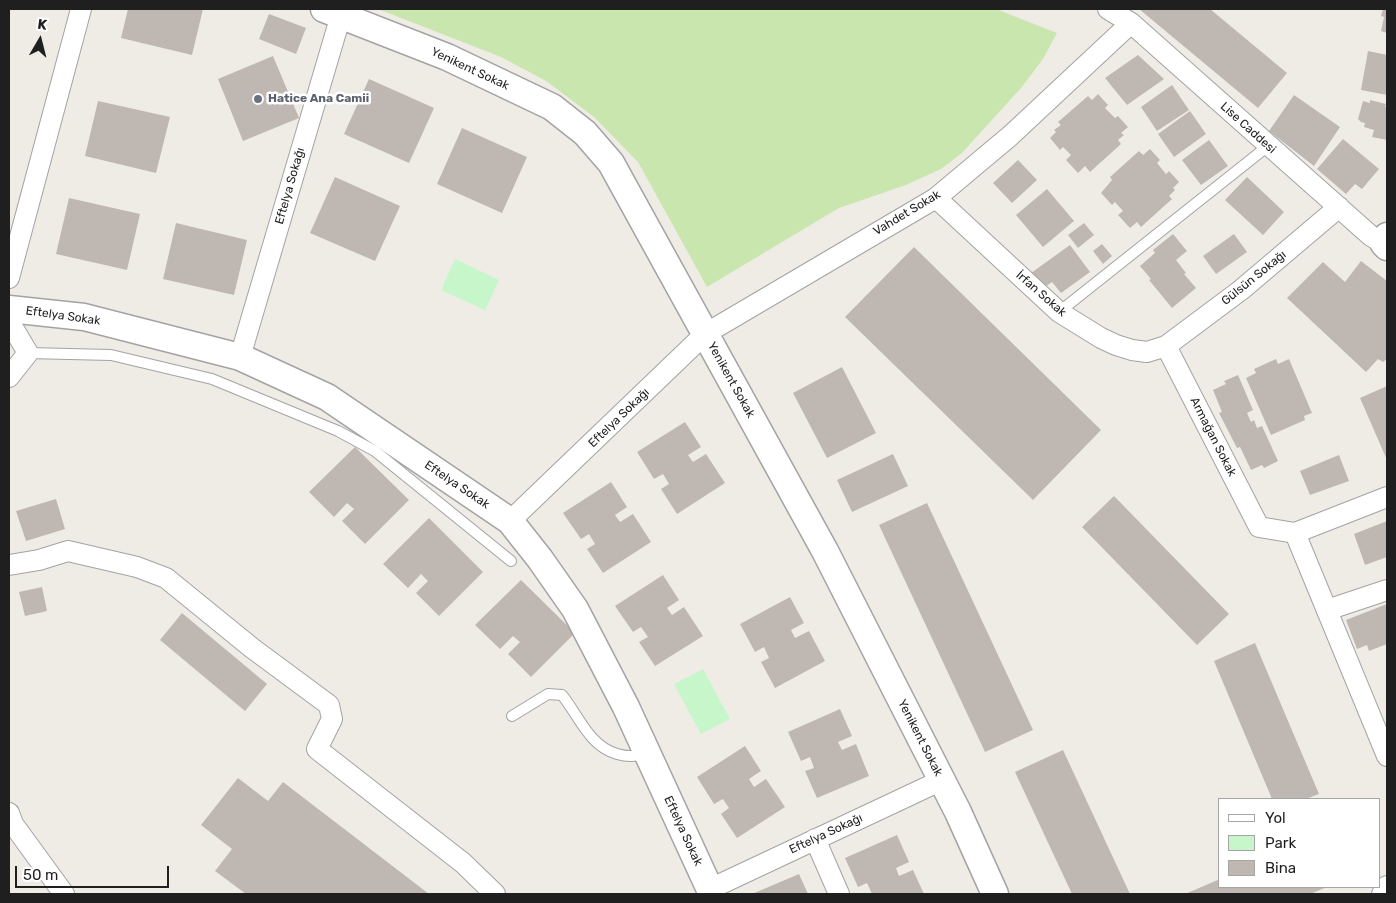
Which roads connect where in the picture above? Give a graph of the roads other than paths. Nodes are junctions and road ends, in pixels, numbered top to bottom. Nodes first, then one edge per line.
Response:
1 (81, 9) edge
2 (1108, 9) edge
3 (332, 12) edge
4 (1131, 24) junction
5 (1268, 146) junction
6 (936, 198) junction
7 (1339, 207) junction
8 (1386, 242) edge
9 (9, 278) edge
10 (9, 309) edge
11 (1059, 312) junction
12 (9, 321) edge
13 (706, 334) junction
14 (1166, 346) junction
15 (28, 353) junction
16 (240, 356) junction
17 (9, 377) edge
18 (1387, 497) edge
19 (510, 521) junction
20 (1296, 533) junction
21 (512, 560) dead end
22 (9, 565) edge
23 (1387, 590) edge
24 (1327, 610) junction
25 (512, 716) dead end
26 (647, 752) junction
27 (1387, 756) edge
28 (942, 780) junction
29 (9, 814) edge
30 (815, 838) junction
31 (1387, 886) edge
32 (711, 892) edge
33 (64, 894) edge
34 (495, 894) edge
35 (839, 894) edge
36 (995, 894) edge
37 (1382, 894) edge

1 - 9 street
2 - 4 street, Lise Caddesi
3 - 13 street, Yenikent Sokak
3 - 16 street, Eftelya Sokağı
4 - 5 street, Lise Caddesi
4 - 6 street, Vahdet Sokak
5 - 7 street, Lise Caddesi
5 - 11 lane
6 - 11 street, İrfan Sokak
6 - 13 street, Vahdet Sokak
7 - 8 street, Lise Caddesi
7 - 14 street, Gülsün Sokağı
10 - 16 street, Eftelya Sokak
11 - 14 street, İrfan Sokak
12 - 15 street
13 - 19 street, Eftelya Sokağı
13 - 28 street, Yenikent Sokak
14 - 20 street, Armağan Sokak
15 - 17 street
15 - 21 lane
16 - 19 street, Eftelya Sokak
18 - 20 street
19 - 26 street, Eftelya Sokak
20 - 24 street
22 - 34 street
23 - 24 street
24 - 27 street
25 - 26 lane
26 - 32 street, Eftelya Sokak
28 - 30 street, Eftelya Sokağı
28 - 36 street, Yenikent Sokak
29 - 33 street
30 - 32 street, Eftelya Sokağı
30 - 35 street
31 - 37 street

